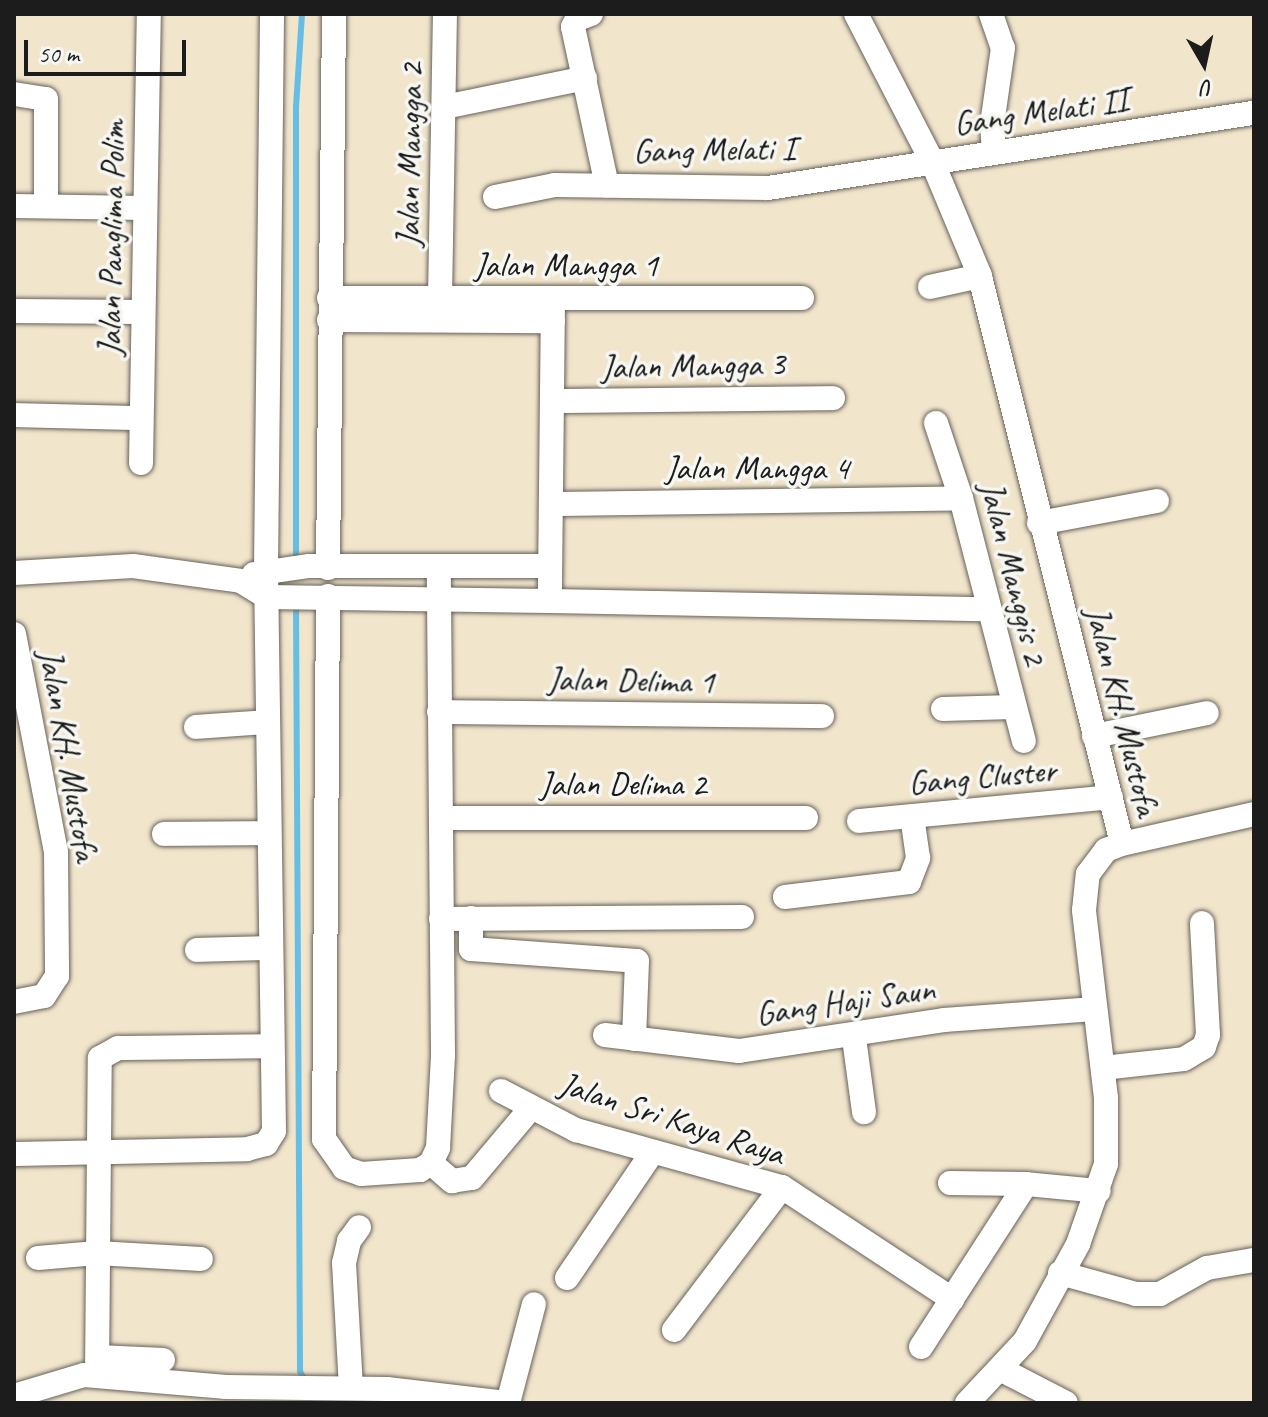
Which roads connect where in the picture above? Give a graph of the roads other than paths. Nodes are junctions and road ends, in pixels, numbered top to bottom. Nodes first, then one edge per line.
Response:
1 (149, 14) edge
2 (272, 14) edge
3 (334, 14) edge
4 (445, 14) edge
5 (591, 14) edge
6 (856, 14) edge
7 (991, 14) edge
8 (585, 78) junction
9 (14, 94) edge
10 (444, 107) junction
11 (1254, 113) edge
12 (994, 150) junction
13 (932, 161) junction
14 (607, 185) junction
15 (495, 197) dead end
16 (14, 206) edge
17 (46, 206) junction
18 (144, 208) junction
19 (980, 276) junction
20 (930, 287) dead end
21 (440, 298) junction
22 (802, 298) dead end
23 (329, 309) junction
24 (553, 309) junction
25 (14, 311) edge
26 (143, 312) junction
27 (833, 398) dead end
28 (553, 401) junction
29 (14, 415) edge
30 (141, 418) junction
31 (936, 423) dead end
32 (141, 463) dead end
33 (961, 498) junction
34 (1157, 501) dead end
35 (553, 504) junction
36 (1039, 523) junction
37 (550, 566) junction
38 (319, 567) junction
39 (439, 567) junction
40 (271, 568) junction
41 (380, 568) junction
42 (14, 573) edge
43 (241, 581) junction
44 (318, 596) junction
45 (272, 597) junction
46 (376, 597) junction
47 (439, 597) junction
48 (550, 601) junction
49 (986, 609) junction
50 (14, 634) edge
51 (1013, 707) junction
52 (943, 709) dead end
53 (439, 712) junction
54 (1207, 713) dead end
55 (822, 716) dead end
56 (268, 722) junction
57 (196, 727) dead end
58 (1094, 736) junction
59 (1024, 741) dead end
60 (1111, 797) junction
61 (1254, 814) edge
62 (912, 816) junction
63 (441, 818) junction
64 (806, 818) dead end
65 (859, 821) dead end
66 (269, 833) junction
67 (164, 834) dead end
68 (1122, 844) junction
69 (785, 897) dead end
70 (742, 917) dead end
71 (471, 918) junction
72 (441, 919) junction
73 (1202, 923) dead end
74 (270, 948) junction
75 (197, 950) dead end
76 (14, 1002) edge
77 (1095, 1009) junction
78 (605, 1035) dead end
79 (854, 1038) junction
80 (634, 1039) junction
81 (271, 1046) junction
82 (1103, 1068) junction
83 (501, 1091) dead end
84 (531, 1108) junction
85 (864, 1112) dead end
86 (97, 1149) junction
87 (652, 1153) junction
88 (15, 1154) edge
89 (431, 1163) junction
90 (950, 1183) dead end
91 (1026, 1184) junction
92 (782, 1187) junction
93 (1099, 1191) junction
94 (359, 1227) dead end
95 (97, 1253) junction
96 (1253, 1256) edge
97 (38, 1258) dead end
98 (201, 1259) dead end
99 (1060, 1273) junction
100 (567, 1278) dead end
101 (952, 1299) junction
102 (534, 1304) dead end
103 (674, 1330) dead end
104 (921, 1347) dead end
105 (163, 1360) dead end
106 (98, 1366) junction
107 (1000, 1369) junction
108 (351, 1388) junction
109 (14, 1396) edge
110 (454, 1400) edge
111 (507, 1403) edge
112 (969, 1403) edge
113 (1066, 1403) edge

1 - 18 street, Jalan Panglima Polim
2 - 40 street
3 - 23 street
4 - 10 street, Jalan Mangga 2
5 - 8 street
6 - 13 street, Jalan KH. Mustofa
7 - 12 street
8 - 10 street
8 - 14 street
9 - 17 street
10 - 21 street, Jalan Mangga 2
11 - 12 street, Gang Melati II
12 - 13 street, Gang Melati II
13 - 14 street, Gang Melati I
13 - 19 street, Jalan KH. Mustofa
14 - 15 street, Gang Melati I
16 - 17 street
17 - 18 street
18 - 26 street, Jalan Panglima Polim
19 - 20 street
19 - 36 street, Jalan KH. Mustofa
21 - 23 street, Jalan Mangga 1
21 - 24 street, Jalan Mangga 1
22 - 24 street, Jalan Mangga 1
23 - 24 street, Jalan Mangga 1
23 - 38 street
24 - 28 street
25 - 26 street
26 - 30 street, Jalan Panglima Polim
27 - 28 street, Jalan Mangga 3
28 - 35 street
29 - 30 street
30 - 32 street, Jalan Panglima Polim
31 - 33 street, Jalan Manggis 2
33 - 35 street, Jalan Mangga 4
33 - 49 street, Jalan Manggis 2
34 - 36 street
35 - 37 street
36 - 58 street, Jalan KH. Mustofa
37 - 39 street
37 - 48 street
38 - 40 street
38 - 41 street
39 - 41 street
39 - 47 street
40 - 43 street
40 - 45 street
41 - 46 street
42 - 43 street
43 - 45 street
44 - 45 street
44 - 46 street
44 - 89 street
45 - 56 street
46 - 47 street
47 - 48 street
47 - 53 street
48 - 49 street
49 - 51 street, Jalan Manggis 2
50 - 76 street, Jalan KH. Mustofa
51 - 52 street
51 - 59 street, Jalan Manggis 2
53 - 55 street, Jalan Delima 1
53 - 63 street
54 - 58 street
56 - 57 street
56 - 66 street
58 - 60 street, Jalan KH. Mustofa
60 - 62 street, Gang Cluster
60 - 68 street, Jalan KH. Mustofa
61 - 68 street
62 - 65 street, Gang Cluster
62 - 69 street
63 - 64 street, Jalan Delima 2
63 - 72 street
66 - 67 street
66 - 74 street
68 - 77 street, Jalan KH. Mustofa
70 - 71 street
71 - 72 street
71 - 80 street
72 - 89 street
73 - 82 street
74 - 75 street
74 - 81 street
77 - 79 street, Gang Haji Saun
77 - 82 street, Jalan KH. Mustofa
78 - 80 street, Gang Haji Saun
79 - 80 street, Gang Haji Saun
79 - 85 street
81 - 86 street
81 - 86 street
82 - 93 street, Jalan KH. Mustofa
83 - 84 street, Jalan Sri Kaya Raya
84 - 87 street, Jalan Sri Kaya Raya
84 - 89 street, Jalan Sri Kaya Raya
86 - 88 street
86 - 95 street
87 - 92 street, Jalan Sri Kaya Raya
87 - 100 street
90 - 91 street
91 - 93 street
91 - 101 street
92 - 101 street, Jalan Sri Kaya Raya
92 - 103 street
93 - 99 street, Jalan KH. Mustofa
94 - 108 street
95 - 97 street
95 - 98 street
95 - 106 street
96 - 99 street
99 - 107 street, Jalan KH. Mustofa
101 - 104 street
102 - 111 street
105 - 106 street
106 - 108 street
106 - 109 street
107 - 112 street, Jalan KH. Mustofa
107 - 113 street
108 - 110 street
110 - 111 street

